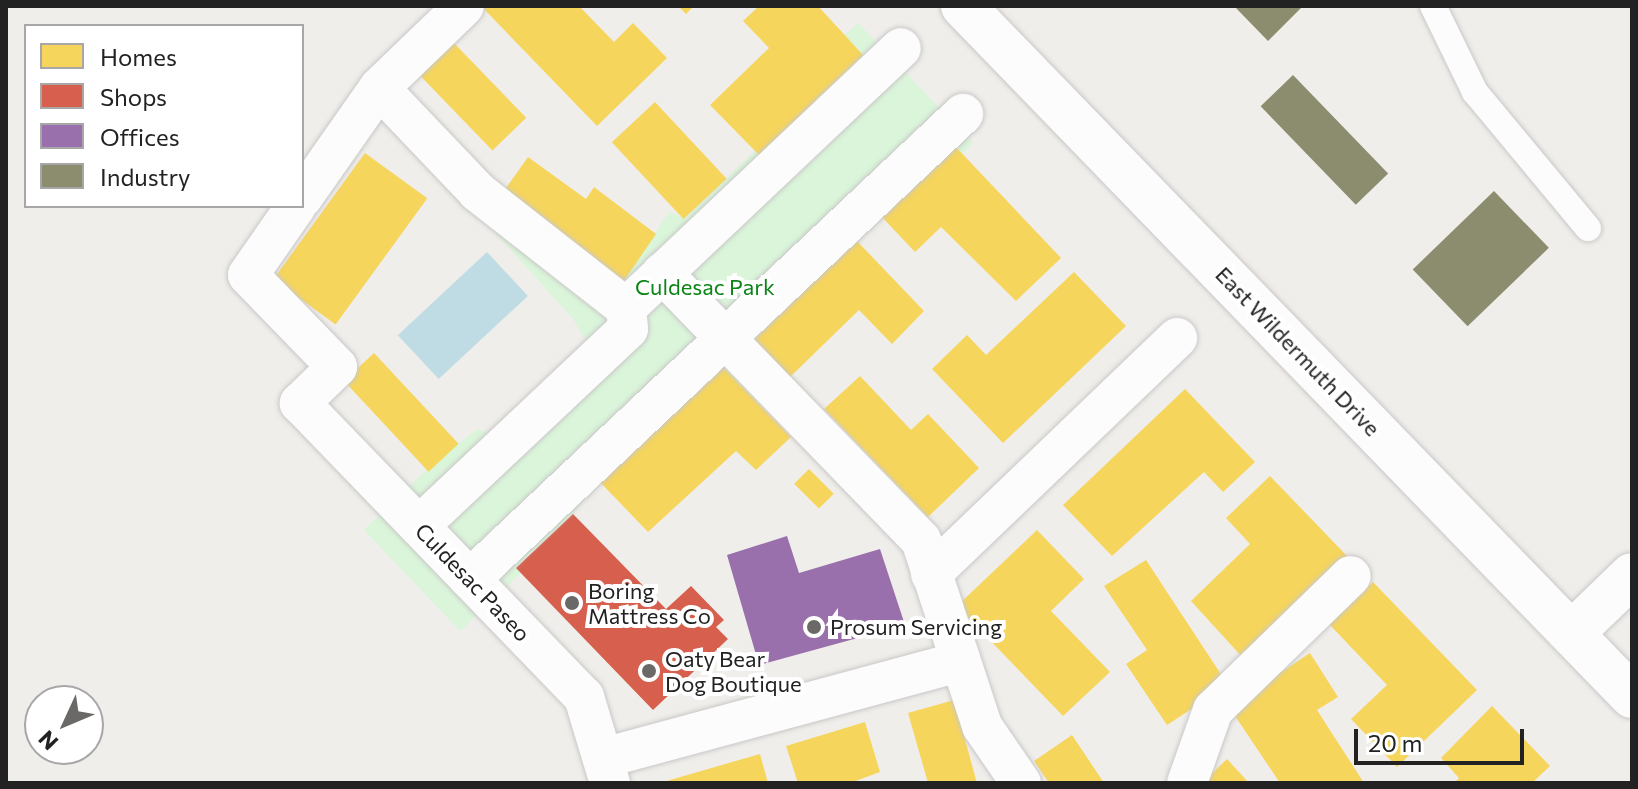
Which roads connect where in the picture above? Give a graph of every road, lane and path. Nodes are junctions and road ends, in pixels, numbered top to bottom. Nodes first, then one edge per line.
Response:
1 (464, 6) edge
2 (963, 6) edge
3 (1433, 6) edge
4 (901, 48) dead end
5 (379, 88) junction
6 (963, 114) dead end
7 (304, 195) edge
8 (295, 208) edge
9 (1588, 228) dead end
10 (662, 273) junction
11 (626, 308) junction
12 (1177, 338) dead end
13 (725, 339) junction
14 (419, 526) junction
15 (931, 574) junction
16 (1632, 575) edge
17 (1351, 576) dead end
18 (470, 579) junction
19 (1572, 633) junction
20 (960, 662) junction
21 (1632, 696) edge
22 (606, 771) edge
23 (1021, 783) edge
24 (1187, 783) edge

1 - 5 street
2 - 19 street, East Wildermuth Drive
3 - 9 lane
4 - 10 street
5 - 7 street
5 - 11 street
6 - 13 street
8 - 14 street, Culdesac Paseo
10 - 11 street
10 - 13 street
11 - 14 street
12 - 15 street
13 - 15 street
13 - 18 street
14 - 18 street, Culdesac Paseo
15 - 20 street
16 - 19 street
17 - 24 street
18 - 22 street, Culdesac Paseo
19 - 21 street, East Wildermuth Drive
20 - 22 street
20 - 23 street

